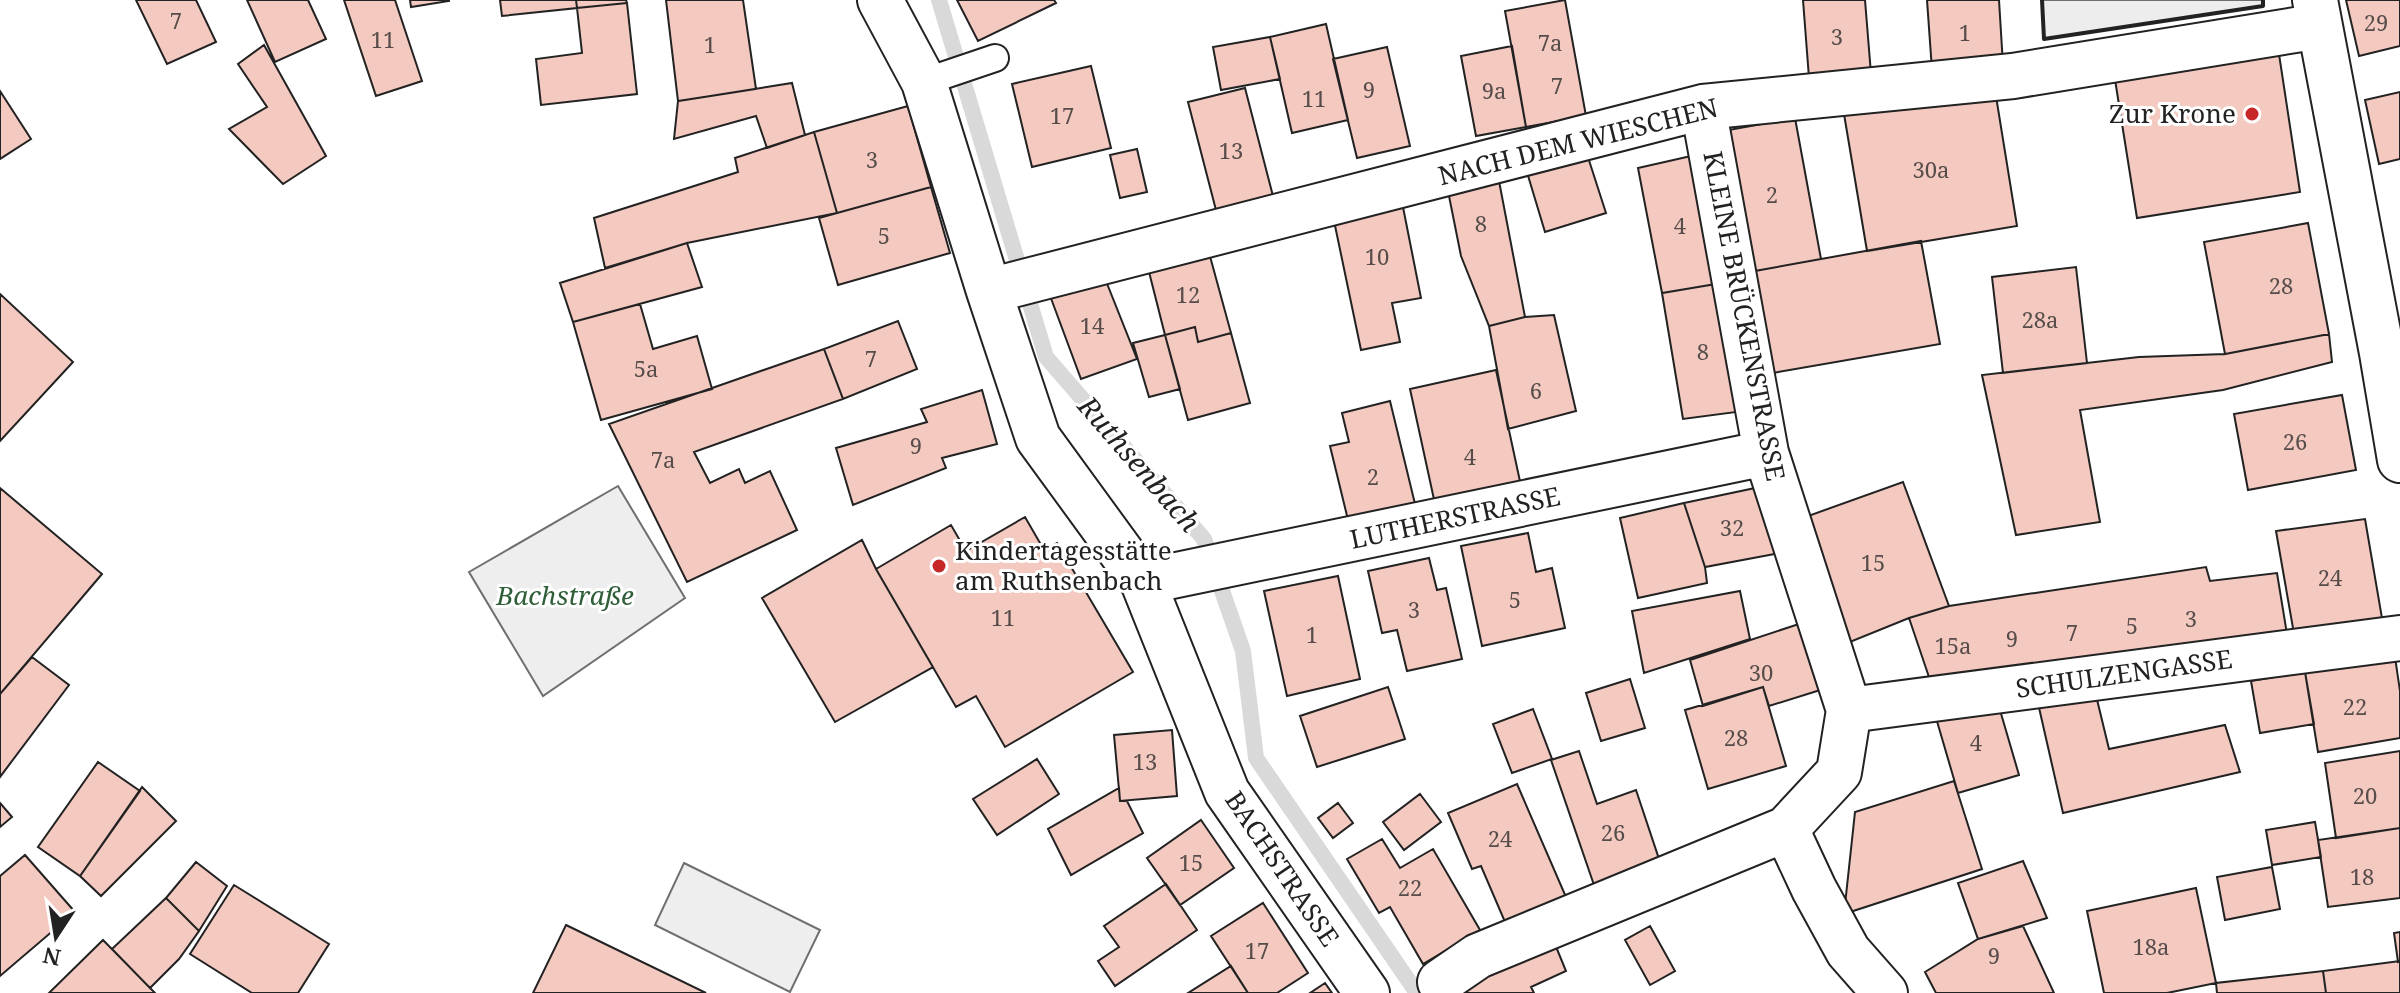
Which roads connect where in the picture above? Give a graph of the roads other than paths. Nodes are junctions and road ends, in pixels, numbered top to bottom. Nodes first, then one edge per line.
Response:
1 (880, 0) edge
2 (2318, 13) edge
3 (995, 58) dead end
4 (924, 82) junction
5 (1703, 107) junction
6 (989, 291) junction
7 (1766, 453) junction
8 (2400, 460) edge
9 (1143, 582) junction
10 (2400, 638) edge
11 (1849, 710) junction
12 (1786, 829) junction
13 (1440, 982) dead end
14 (1367, 993) edge
15 (1885, 993) edge

1 - 4 street, BACHSTRASSE
2 - 5 street, NACH DEM WIESCHEN
2 - 8 street
3 - 4 lane
4 - 6 street, BACHSTRASSE
5 - 6 street, NACH DEM WIESCHEN
5 - 7 street, KLEINE BRÜCKENSTRASSE
6 - 9 street, BACHSTRASSE
7 - 9 street, LUTHERSTRASSE
7 - 11 street, KLEINE BRÜCKENSTRASSE
9 - 14 street, BACHSTRASSE
10 - 11 street, SCHULZENGASSE
11 - 12 street, KLEINE BRÜCKENSTRASSE
12 - 13 street, KLEINE BRÜCKENSTRASSE
12 - 15 street

